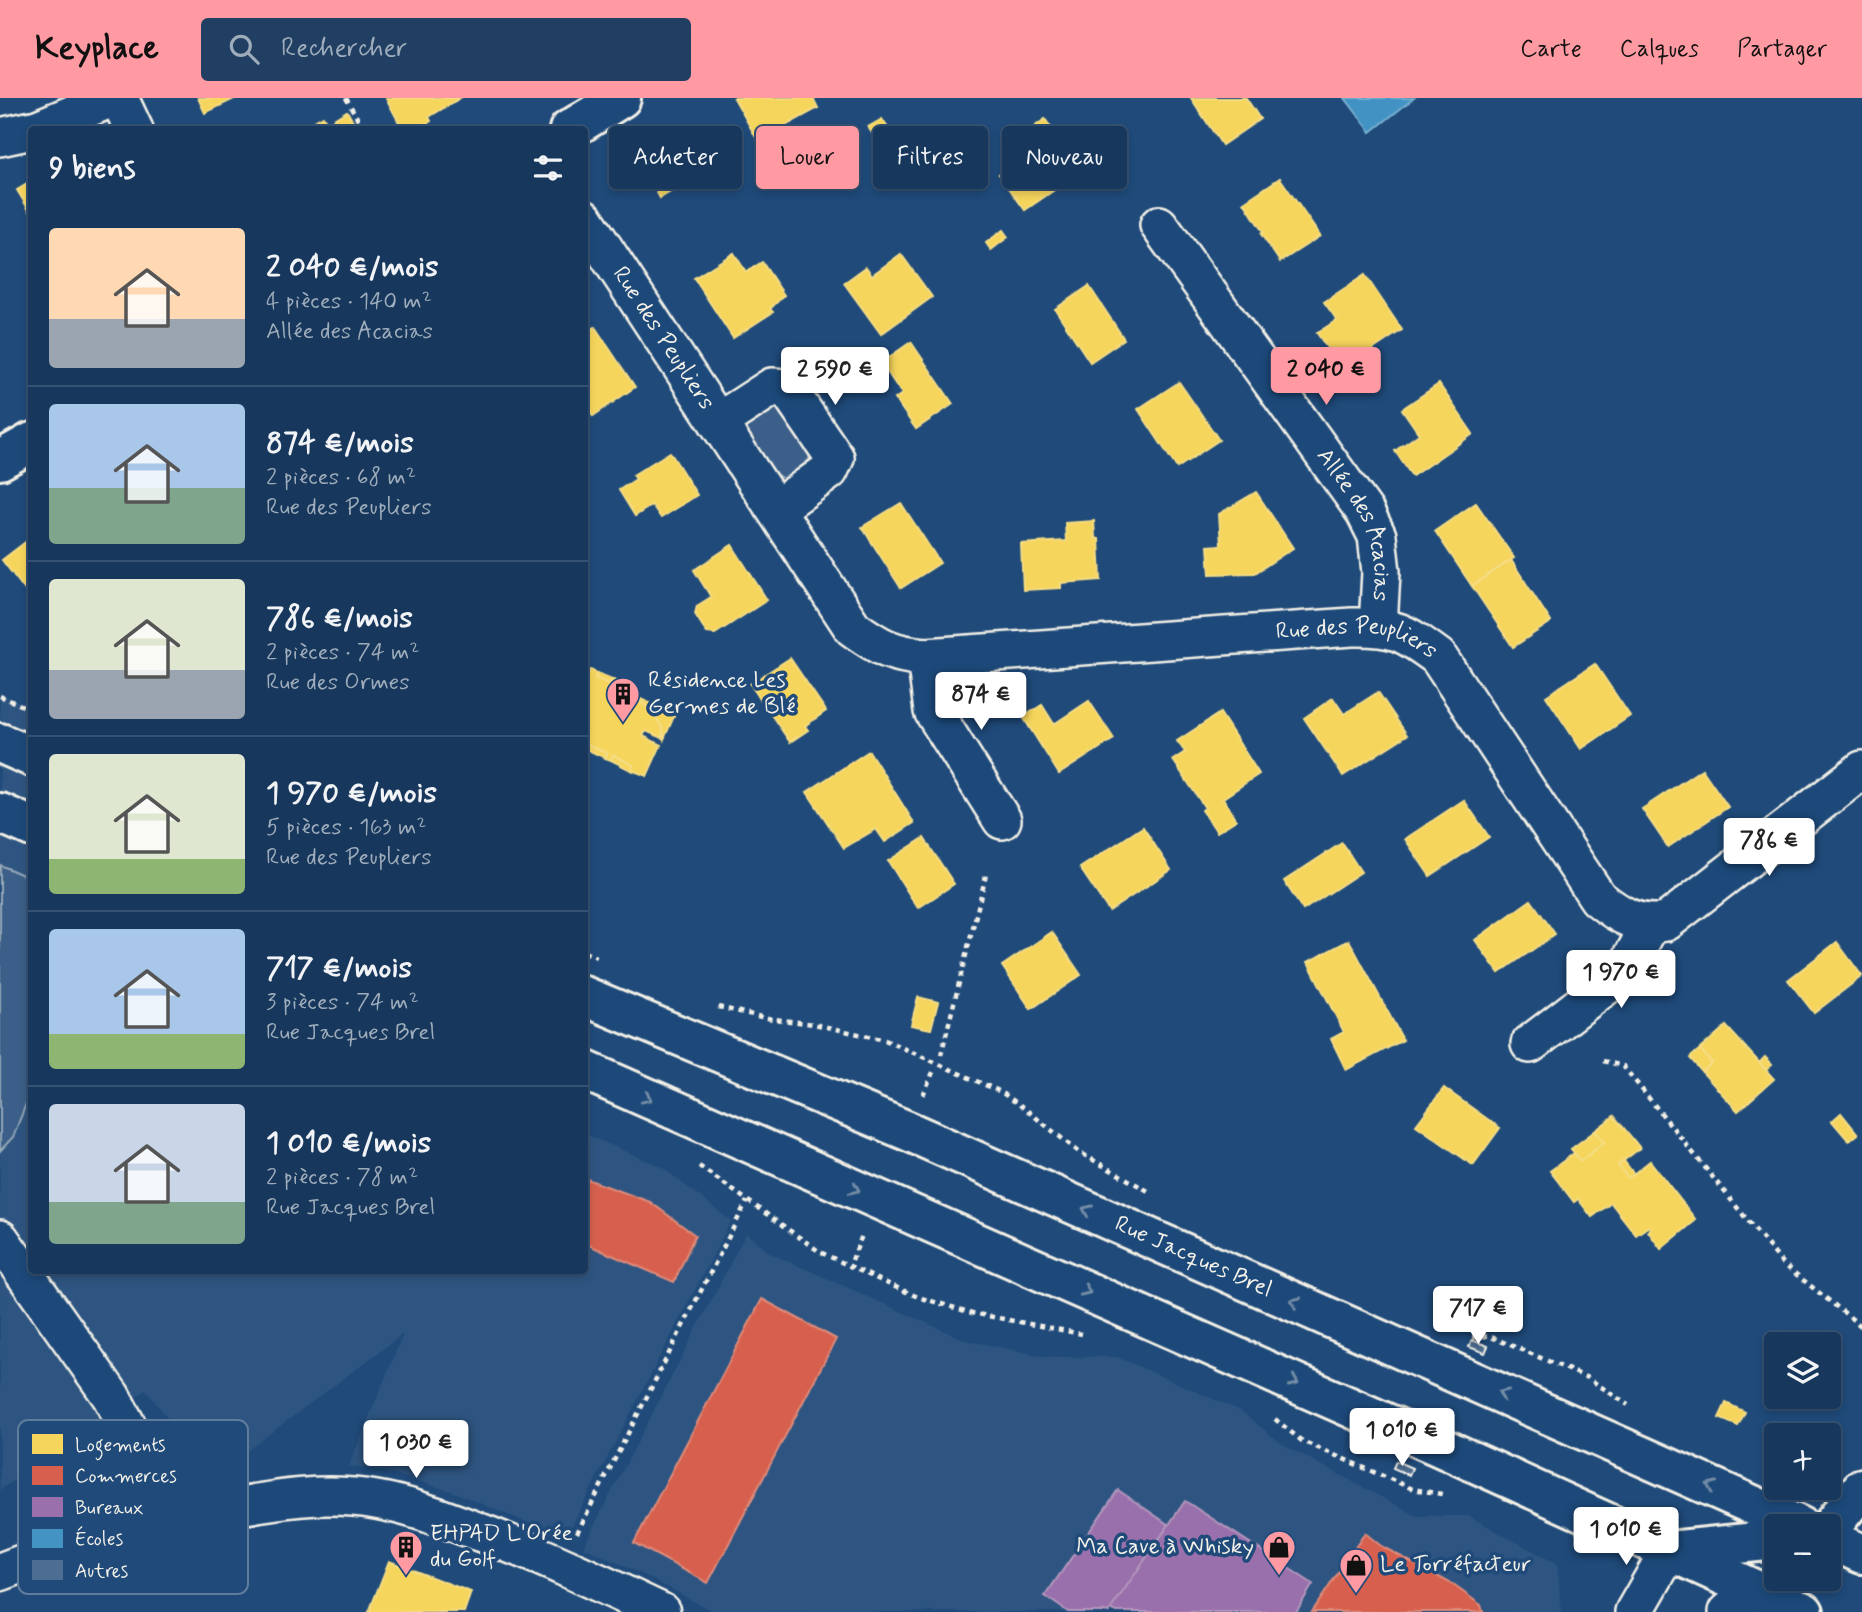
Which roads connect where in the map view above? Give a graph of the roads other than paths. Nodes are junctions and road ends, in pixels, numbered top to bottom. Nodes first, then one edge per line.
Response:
1 (112, 98) edge
2 (119, 98) edge
3 (621, 98) edge
4 (43, 126) edge
5 (132, 126) edge
6 (576, 126) edge
7 (28, 131) edge
8 (0, 137) edge
9 (588, 224) edge
10 (1159, 225) dead end
11 (718, 422) junction
12 (28, 444) edge
13 (0, 460) edge
14 (776, 509) junction
15 (1378, 626) junction
16 (926, 657) junction
17 (0, 743) edge
18 (28, 755) edge
19 (1862, 770) edge
20 (0, 813) edge
21 (1002, 820) dead end
22 (28, 825) edge
23 (1650, 925) junction
24 (588, 998) edge
25 (1530, 1044) dead end
26 (588, 1072) edge
27 (0, 1239) edge
28 (124, 1420) edge
29 (248, 1505) edge
30 (1773, 1514) edge
31 (1841, 1516) edge
32 (1764, 1542) edge
33 (1669, 1551) junction
34 (1862, 1554) edge
35 (18, 1566) edge
36 (0, 1572) edge
37 (1753, 1591) edge
38 (661, 1612) edge
39 (1634, 1612) edge
40 (1804, 1612) edge

1 - 4 street
2 - 5 street
3 - 6 main road
7 - 8 street
9 - 11 street, Rue des Peupliers
10 - 15 street, Allée des Acacias
11 - 14 street, Rue des Peupliers
11 - 14 street, Rue des Peupliers
12 - 13 main road
14 - 16 street, Rue des Peupliers
15 - 16 street, Rue des Peupliers
15 - 23 street, Rue des Peupliers
16 - 21 street
17 - 18 main road
19 - 23 street
20 - 22 main road
23 - 25 street
30 -> 24 main road, Rue Jacques Brel
26 -> 33 main road
27 - 28 street
29 - 38 street
31 - 34 main road
32 - 33 main road
33 - 37 main road
33 - 39 street
35 - 36 street
37 - 40 main road

